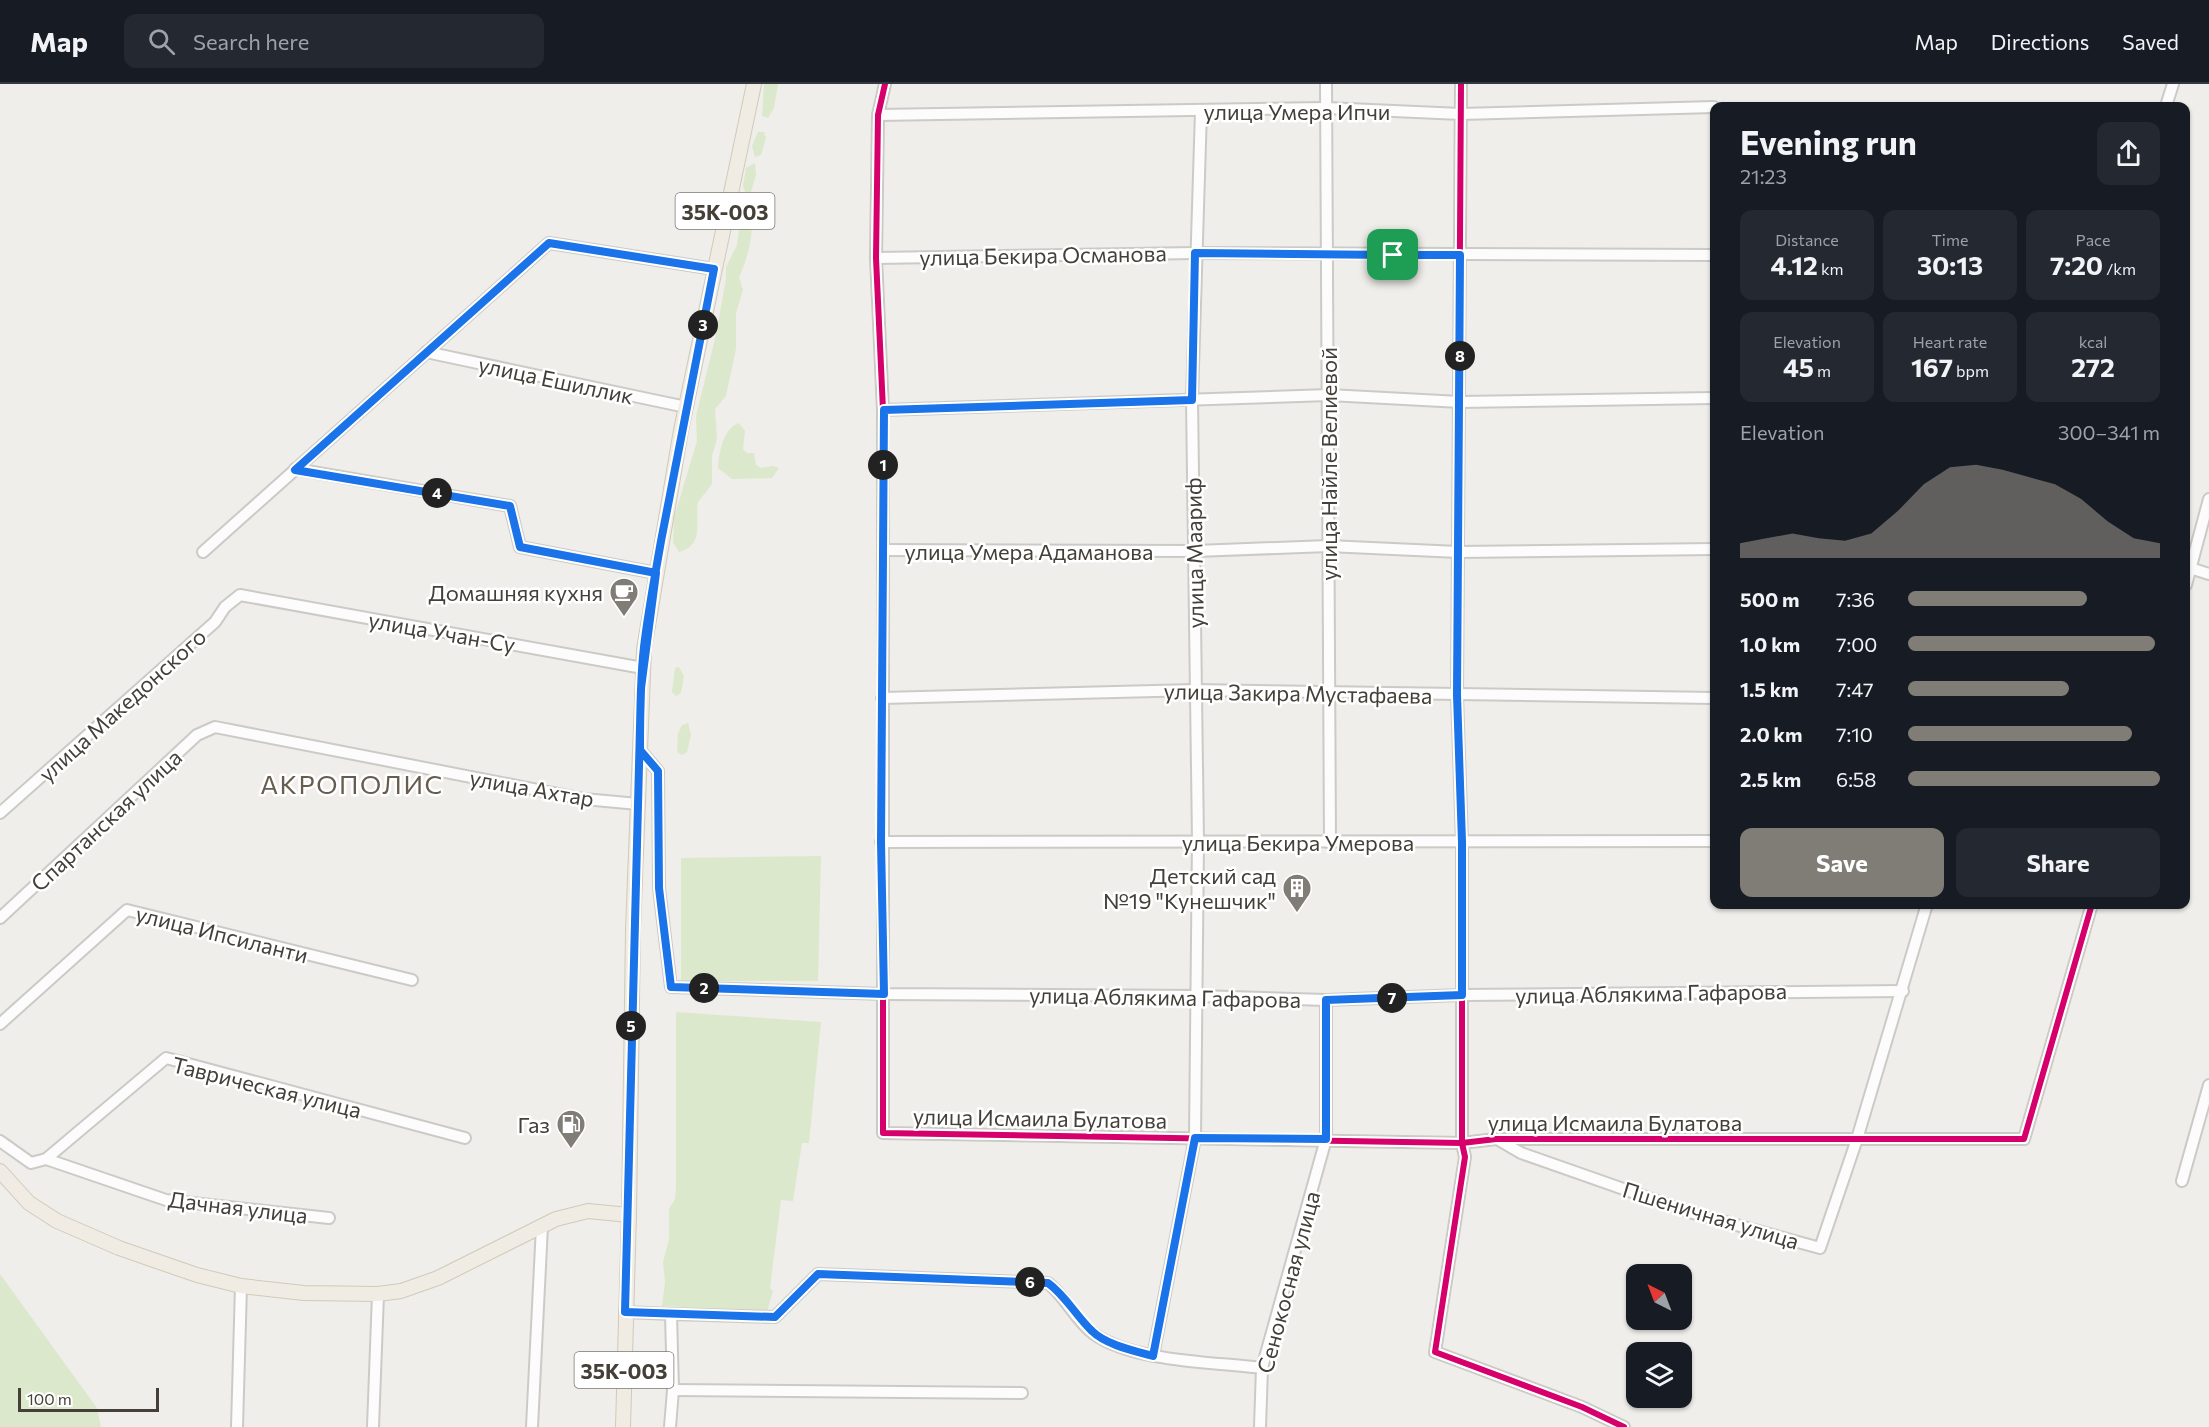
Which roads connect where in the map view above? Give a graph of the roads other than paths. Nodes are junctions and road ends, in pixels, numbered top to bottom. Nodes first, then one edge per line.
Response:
1 (754, 84) edge
2 (885, 84) edge
3 (1326, 84) edge
4 (1461, 84) edge
5 (2173, 84) edge
6 (2167, 102) edge
7 (1710, 107) edge
8 (1326, 108) junction
9 (1201, 111) junction
10 (1461, 114) junction
11 (878, 115) junction
12 (1195, 253) junction
13 (1326, 254) junction
14 (1460, 255) junction
15 (1710, 255) edge
16 (876, 258) junction
17 (714, 269) junction
18 (426, 352) junction
19 (1329, 395) junction
20 (1710, 398) edge
21 (1192, 400) junction
22 (1460, 402) junction
23 (686, 407) junction
24 (884, 410) junction
25 (295, 470) junction
26 (2209, 499) edge
27 (1328, 546) junction
28 (1710, 549) edge
29 (883, 550) junction
30 (1196, 551) junction
31 (203, 552) dead end
32 (1458, 552) junction
33 (2190, 568) joint
34 (656, 573) junction
35 (2209, 574) edge
36 (240, 595) joint
37 (643, 668) junction
38 (1195, 690) junction
39 (1331, 693) junction
40 (1457, 695) junction
41 (882, 698) junction
42 (1710, 698) edge
43 (215, 727) joint
44 (640, 750) junction
45 (638, 804) junction
46 (0, 813) edge
47 (1710, 841) edge
48 (881, 842) junction
49 (1198, 842) junction
50 (1462, 842) junction
51 (1330, 843) junction
52 (1927, 909) edge
53 (2091, 909) edge
54 (0, 918) edge
55 (412, 980) dead end
56 (1903, 991) junction
57 (884, 994) junction
58 (1462, 995) junction
59 (1198, 996) junction
60 (1326, 1000) junction
61 (0, 1024) edge
62 (2209, 1085) edge
63 (465, 1138) dead end
64 (1195, 1138) junction
65 (1326, 1139) junction
66 (1496, 1139) junction
67 (1857, 1139) junction
68 (0, 1141) edge
69 (1462, 1143) junction
70 (46, 1159) junction
71 (0, 1171) edge
72 (2182, 1181) dead end
73 (629, 1215) junction
74 (329, 1218) dead end
75 (542, 1226) junction
76 (241, 1286) junction
77 (378, 1294) junction
78 (625, 1312) junction
79 (671, 1314) junction
80 (1153, 1356) junction
81 (1262, 1368) junction
82 (673, 1390) junction
83 (1022, 1393) dead end
84 (237, 1427) edge
85 (373, 1427) edge
86 (532, 1427) edge
87 (623, 1427) edge
88 (670, 1427) edge
89 (1260, 1427) edge
90 (1623, 1427) edge

1 - 17 main road, 35К-003
2 - 11 street
3 - 8 street, улица Найле Велиевой
4 - 10 street
5 - 6 street
7 - 10 street, улица Умера Ипчи
8 - 9 street, улица Умера Ипчи
8 - 10 street, улица Умера Ипчи
8 - 13 street, улица Найле Велиевой
9 - 11 street, улица Умера Ипчи
9 - 12 street, улица Маариф
10 - 14 street
11 - 16 street
12 - 13 street, улица Бекира Османова
12 - 16 street, улица Бекира Османова
12 - 21 street, улица Маариф
13 - 14 street, улица Бекира Османова
13 - 19 street, улица Найле Велиевой
14 - 15 street, улица Бекира Османова
14 - 22 street
16 - 24 street
17 - 18 street
17 - 23 main road, 35К-003
18 - 23 street, улица Ешиллик
18 - 25 street
19 - 21 street
19 - 22 street
19 - 27 street, улица Найле Велиевой
20 - 22 street
21 - 24 street
21 - 30 street, улица Маариф
22 - 32 street
23 - 34 main road, 35К-003
24 - 29 street
25 - 31 street
25 - 34 street
26 - 33 street
27 - 30 street, улица Умера Адаманова
27 - 32 street, улица Умера Адаманова
27 - 39 street, улица Найле Велиевой
28 - 32 street, улица Умера Адаманова
29 - 30 street, улица Умера Адаманова
29 - 41 street
30 - 38 street, улица Маариф
32 - 40 street
33 - 35 street
34 - 37 main road, 35К-003
36 - 37 street, улица Учан-Су
36 - 46 street, улица Македонского
37 - 44 main road, 35К-003
38 - 39 street, улица Закира Мустафаева
38 - 41 street, улица Закира Мустафаева
38 - 49 street, улица Маариф
39 - 40 street, улица Закира Мустафаева
39 - 51 street, улица Найле Велиевой
40 - 42 street, улица Закира Мустафаева
40 - 50 street
41 - 48 street
43 - 45 street, улица Ахтар
43 - 54 street, Спартанская улица
44 - 45 main road, 35К-003
44 - 57 street, улица Аблякима Гафарова
45 - 73 main road, 35К-003
47 - 50 street, улица Бекира Умерова
48 - 49 street, улица Бекира Умерова
48 - 57 street
49 - 51 street, улица Бекира Умерова
49 - 59 street, улица Маариф
50 - 51 street, улица Бекира Умерова
50 - 58 street
52 - 56 street
53 - 67 street, улица Исмаила Булатова
55 - 61 street, улица Ипсиланти
56 - 58 street, улица Аблякима Гафарова
56 - 67 street
57 - 59 street, улица Аблякима Гафарова
57 - 64 street, улица Исмаила Булатова
58 - 60 street, улица Аблякима Гафарова
58 - 69 street
59 - 60 street, улица Аблякима Гафарова
59 - 64 street, улица Маариф
60 - 65 street
62 - 72 street
63 - 70 street, Таврическая улица
64 - 65 street, улица Исмаила Булатова
64 - 80 street, улица Маариф
65 - 69 street, улица Исмаила Булатова
65 - 81 street, Сенокосная улица
66 - 67 street, улица Исмаила Булатова
66 - 67 street, Пшеничная улица
66 - 69 street, улица Исмаила Булатова
68 - 70 street
69 - 90 street
70 - 74 street, Дачная улица
71 - 76 main road
73 - 75 main road
73 - 78 main road, 35К-003
75 - 77 main road
75 - 86 street
76 - 77 main road
76 - 84 street
77 - 85 street
78 - 79 street
78 - 87 main road, 35К-003
79 - 80 street
79 - 82 street
80 - 81 street
81 - 89 street, Сенокосная улица
82 - 83 street
82 - 88 street

